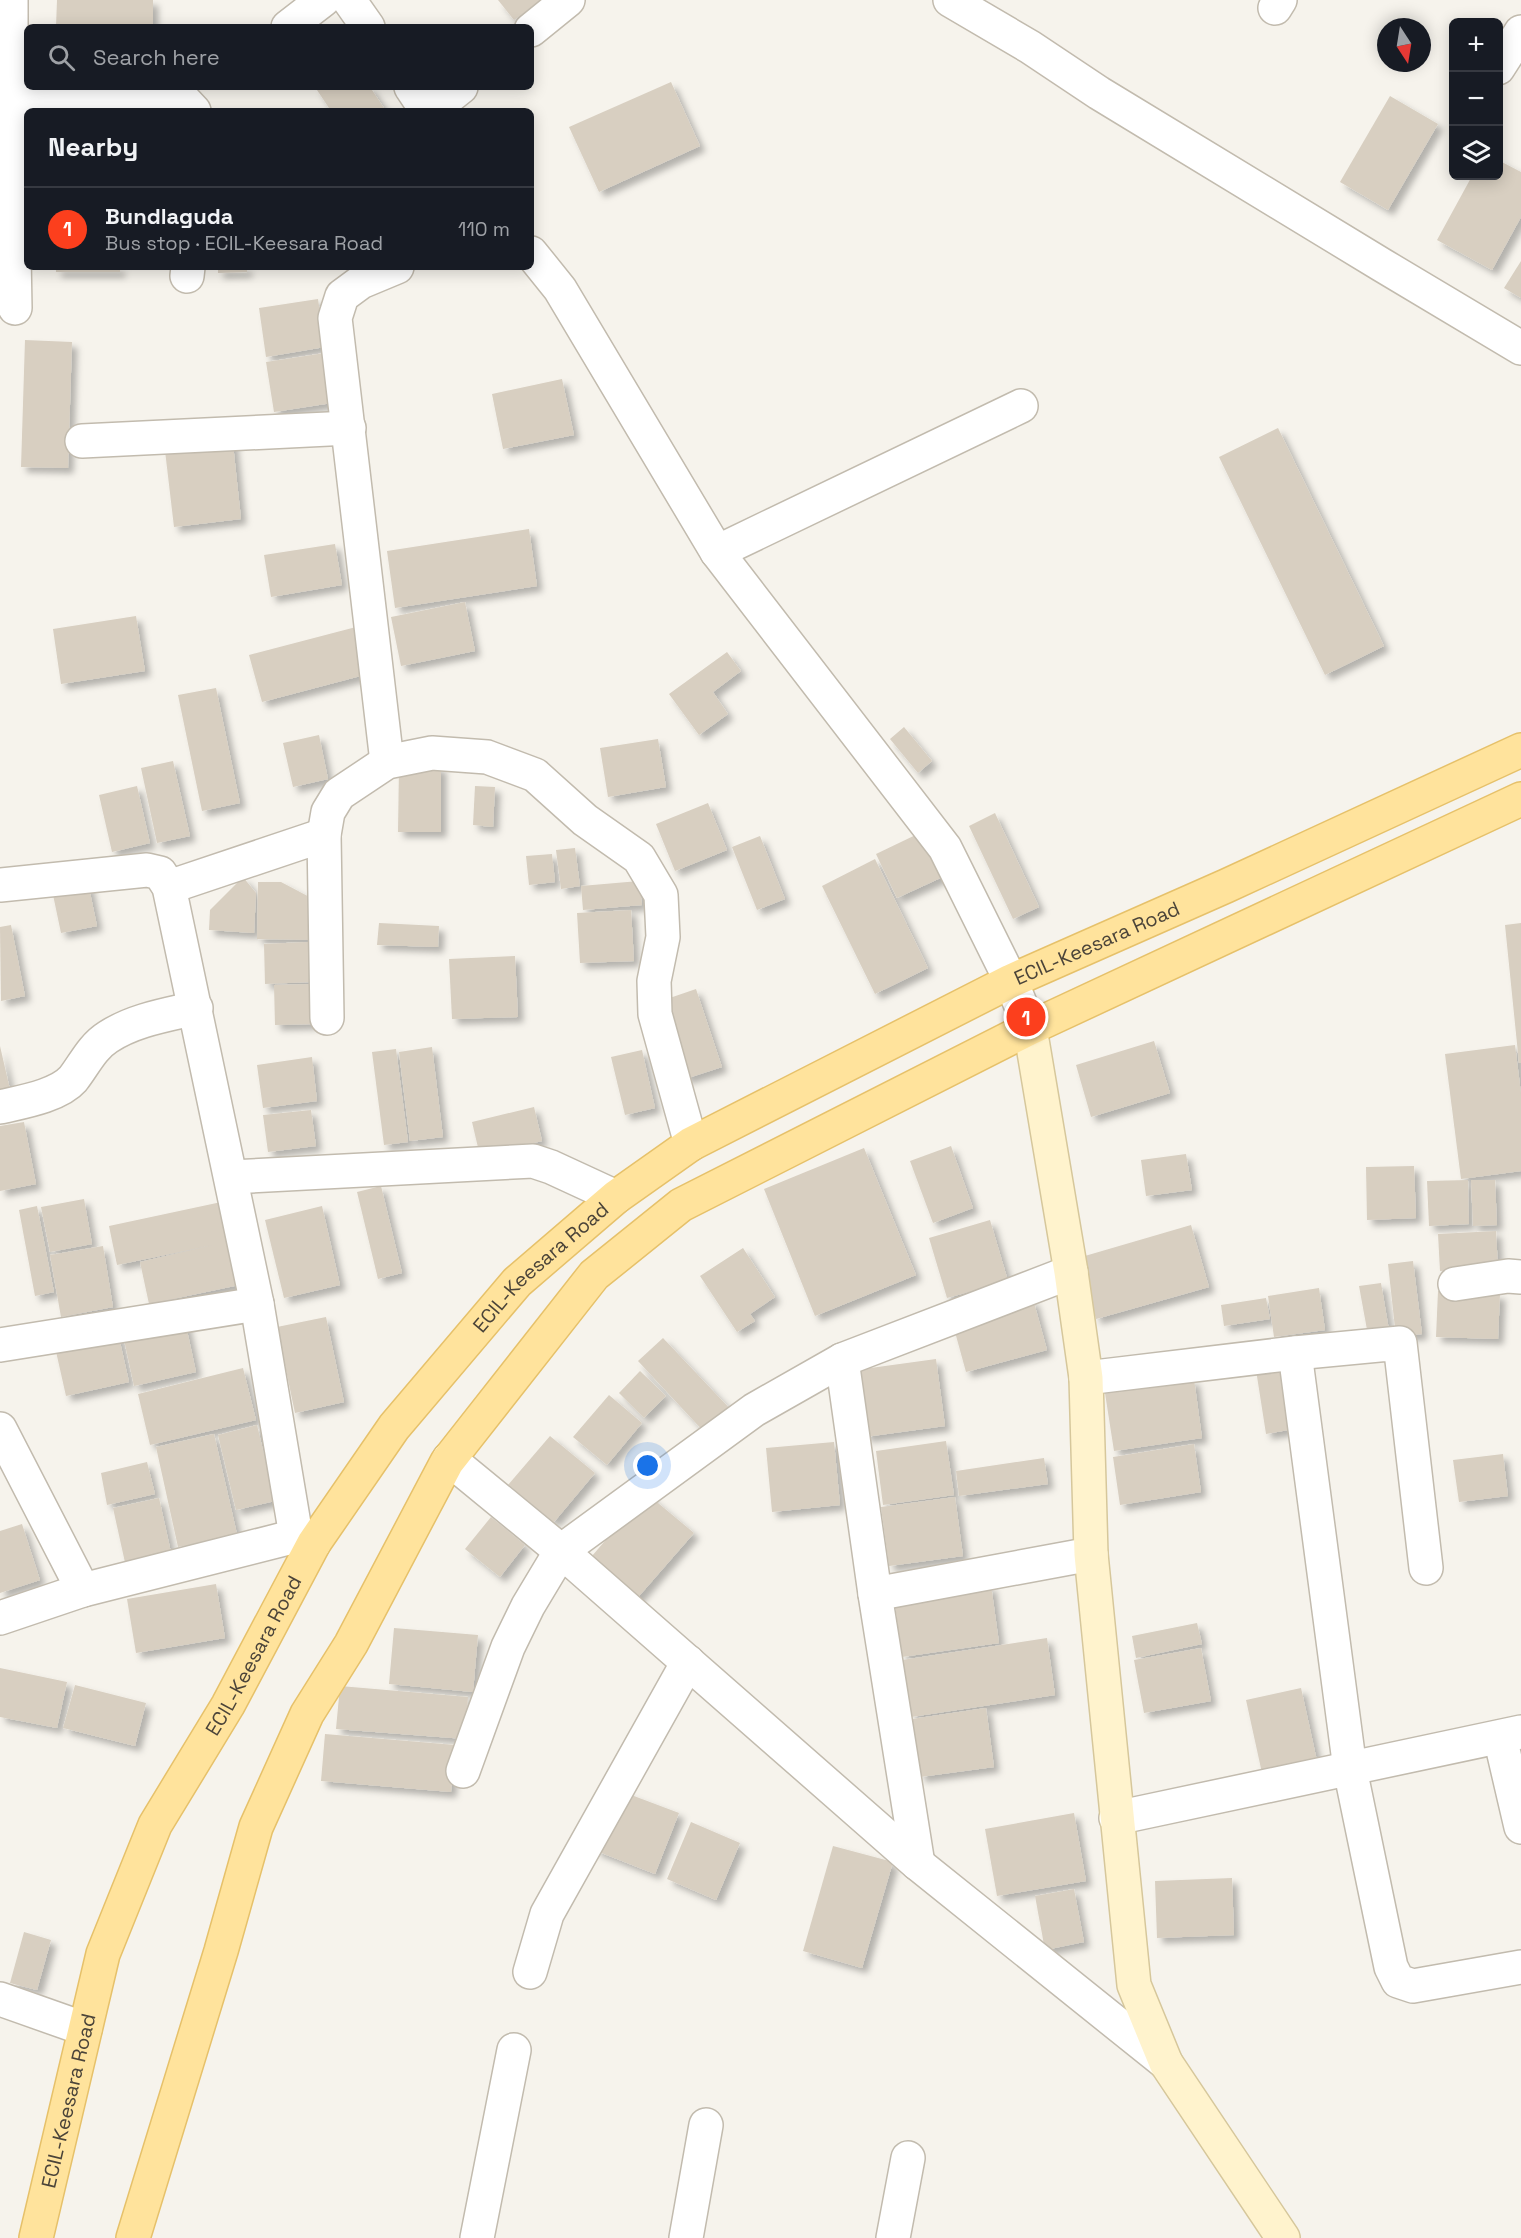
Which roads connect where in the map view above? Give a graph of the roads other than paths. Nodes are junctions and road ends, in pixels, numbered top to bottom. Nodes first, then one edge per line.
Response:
1 (11, 0) edge
2 (323, 0) edge
3 (350, 0) edge
4 (568, 0) edge
5 (950, 0) edge
6 (292, 24) edge
7 (366, 24) edge
8 (534, 28) edge
9 (1521, 32) edge
10 (1503, 60) edge
11 (413, 90) edge
12 (457, 90) edge
13 (5, 95) edge
14 (198, 100) edge
15 (427, 108) edge
16 (433, 108) edge
17 (534, 258) edge
18 (390, 270) edge
19 (15, 308) dead end
20 (1521, 348) edge
21 (1021, 406) dead end
22 (349, 428) junction
23 (82, 441) dead end
24 (717, 552) junction
25 (1521, 750) edge
26 (387, 762) junction
27 (1521, 799) edge
28 (324, 835) junction
29 (0, 885) edge
30 (169, 887) junction
31 (1011, 981) junction
32 (196, 1008) junction
33 (327, 1018) dead end
34 (1030, 1028) junction
35 (0, 1107) edge
36 (691, 1144) junction
37 (231, 1177) junction
38 (616, 1197) junction
39 (1071, 1272) junction
40 (1521, 1277) edge
41 (1455, 1284) dead end
42 (257, 1304) junction
43 (0, 1345) edge
44 (1295, 1353) junction
45 (842, 1360) junction
46 (1086, 1378) junction
47 (0, 1429) edge
48 (449, 1460) junction
49 (305, 1539) junction
50 (561, 1551) junction
51 (1091, 1554) junction
52 (1426, 1568) dead end
53 (83, 1590) junction
54 (875, 1594) junction
55 (0, 1618) edge
56 (688, 1662) junction
57 (1510, 1735) edge
58 (1350, 1769) junction
59 (463, 1771) dead end
60 (1116, 1818) junction
61 (1521, 1827) edge
62 (918, 1864) junction
63 (1521, 1967) edge
64 (530, 1972) dead end
65 (0, 1999) edge
66 (86, 2029) junction
67 (514, 2050) dead end
68 (1166, 2063) junction
69 (706, 2125) dead end
70 (908, 2158) dead end
71 (36, 2238) edge
72 (133, 2238) edge
73 (477, 2238) edge
74 (686, 2238) edge
75 (893, 2238) edge
76 (1283, 2238) edge

1 - 13 street
2 - 6 street
3 - 7 street
4 - 8 street
5 - 20 street
9 - 10 street
11 - 15 street
12 - 16 street
13 - 14 street
13 - 19 street
17 - 24 street
18 - 22 street
21 - 24 street
22 - 23 street
22 - 26 street
24 - 31 street
25 - 31 main road, ECIL-Keesara Road
26 - 28 street
26 - 36 street
27 - 34 main road
28 - 30 street
28 - 33 street
29 - 30 street
30 - 32 street
31 - 34 street
31 - 36 main road, ECIL-Keesara Road
32 - 35 street
32 - 37 street
34 - 39 street
34 - 48 main road
36 - 38 main road, ECIL-Keesara Road
37 - 38 street
37 - 42 street
38 - 49 main road, ECIL-Keesara Road
39 - 45 street
39 - 46 street
40 - 41 street
42 - 43 street
42 - 49 street
44 - 46 street
44 - 52 street
44 - 58 street
45 - 50 street
45 - 54 street
46 - 51 street
47 - 53 street
48 - 50 street
48 - 72 main road
49 - 53 street
49 - 66 main road, ECIL-Keesara Road
50 - 56 street
50 - 59 street
51 - 54 street
51 - 60 street
53 - 55 street
54 - 62 street
56 - 62 street
56 - 64 street
57 - 58 street
57 - 61 street
58 - 60 street
58 - 63 street
60 - 68 street
62 - 68 street
65 - 66 street
66 - 71 main road, ECIL-Keesara Road
67 - 73 street
68 - 76 street
69 - 74 street
70 - 75 street

